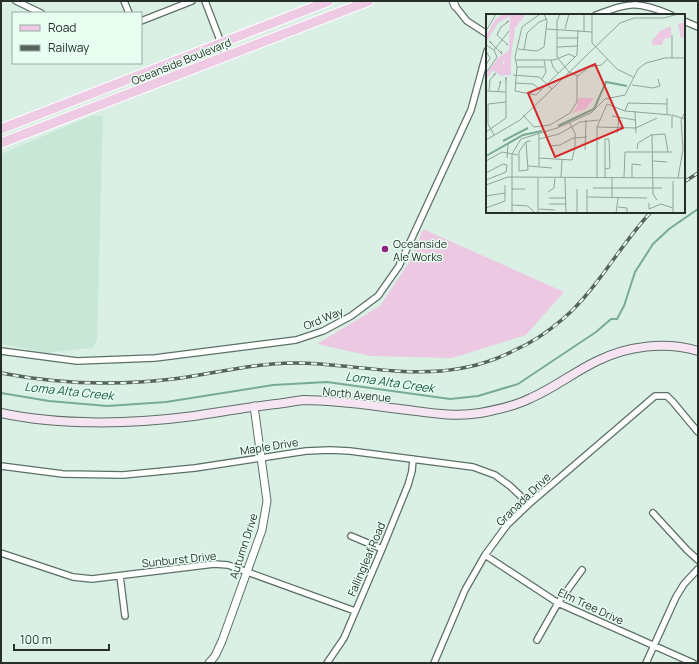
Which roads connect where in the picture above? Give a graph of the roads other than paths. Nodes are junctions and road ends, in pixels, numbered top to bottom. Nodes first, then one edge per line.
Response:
1 (16, 1) edge
2 (124, 1) edge
3 (192, 1) edge
4 (205, 1) edge
5 (329, 1) edge
6 (369, 1) edge
7 (454, 4) edge
8 (39, 12) edge
9 (129, 12) edge
10 (599, 14) edge
11 (669, 14) edge
12 (142, 21) edge
13 (685, 21) edge
14 (698, 26) edge
15 (486, 33) edge
16 (221, 43) junction
17 (486, 55) edge
18 (226, 56) junction
19 (1, 129) edge
20 (1, 143) edge
21 (1, 351) edge
22 (698, 351) edge
23 (254, 406) junction
24 (1, 413) edge
25 (698, 432) edge
26 (260, 458) junction
27 (413, 459) junction
28 (1, 466) edge
29 (529, 504) junction
30 (653, 513) dead end
31 (352, 536) dead end
32 (382, 549) junction
33 (1, 553) edge
34 (485, 555) junction
35 (698, 560) edge
36 (698, 568) edge
37 (582, 570) dead end
38 (247, 572) junction
39 (120, 576) junction
40 (558, 603) junction
41 (355, 611) junction
42 (125, 616) dead end
43 (538, 640) dead end
44 (654, 646) junction
45 (209, 663) edge
46 (327, 663) edge
47 (434, 663) edge
48 (646, 663) edge
49 (694, 663) edge

1 - 8 street
2 - 9 street
3 - 12 street
4 - 16 street
5 - 16 main road, Oceanside Boulevard
6 - 18 main road, Oceanside Boulevard
7 - 15 street
10 - 11 street
13 - 14 street
16 - 18 street
16 - 19 main road, Oceanside Boulevard
17 - 21 street, Ord Way
18 - 20 main road, Oceanside Boulevard
22 - 23 main road, North Avenue
23 - 24 main road, North Avenue
23 - 26 street, Autumn Drive
25 - 29 street, Granada Drive
26 - 27 street, Maple Drive
26 - 28 street, Maple Drive
26 - 38 street, Autumn Drive
27 - 29 street, Maple Drive
27 - 32 street, Fallingleaf Road
29 - 34 street, Granada Drive
30 - 35 street
31 - 32 street
32 - 41 street, Fallingleaf Road
33 - 39 street, Sunburst Drive
34 - 40 street, Elm Tree Drive
34 - 47 street, Granada Drive
36 - 44 street
37 - 40 street
38 - 39 street, Sunburst Drive
38 - 41 street, Sunburst Drive
38 - 45 street, Autumn Drive
39 - 42 street
40 - 43 street
40 - 44 street, Elm Tree Drive
41 - 46 street, Fallingleaf Road
44 - 48 street
44 - 49 street, Elm Tree Drive

